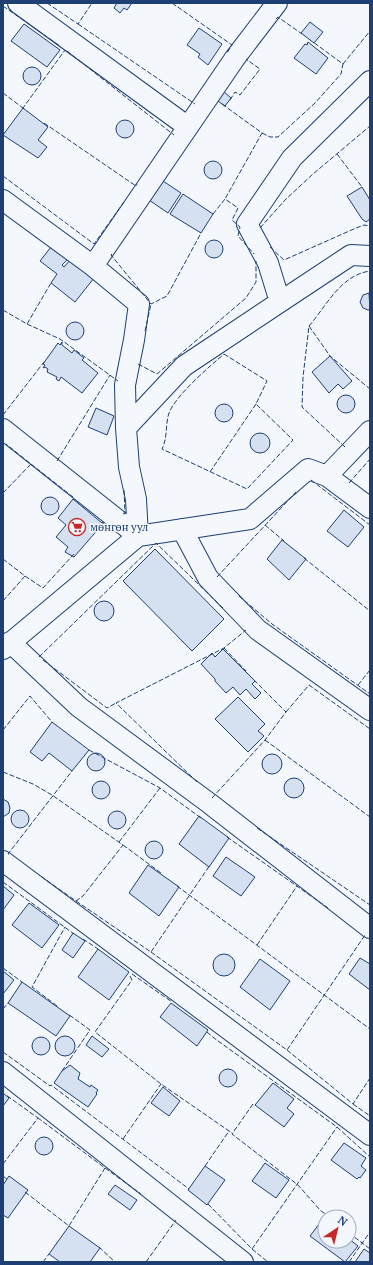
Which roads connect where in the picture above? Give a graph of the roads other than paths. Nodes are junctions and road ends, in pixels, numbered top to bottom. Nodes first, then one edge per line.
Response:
1 (18, 3) edge
2 (277, 3) edge
3 (370, 81) edge
4 (188, 127) junction
5 (3, 200) edge
6 (370, 256) edge
7 (93, 266) junction
8 (280, 302) junction
9 (126, 428) junction
10 (3, 429) edge
11 (370, 431) edge
12 (326, 476) junction
13 (370, 508) edge
14 (182, 529) junction
15 (138, 536) junction
16 (7, 645) edge
17 (370, 710) edge
18 (3, 861) edge
19 (370, 928) edge
20 (3, 1072) edge
21 (370, 1135) edge
22 (243, 1262) edge

1 - 4 street
2 - 4 street
3 - 8 street
4 - 7 street
5 - 7 street
6 - 8 street
7 - 9 street
8 - 9 street
9 - 15 street
10 - 15 street
11 - 12 street
12 - 13 street
12 - 14 street
14 - 15 street
14 - 17 street
15 - 16 street
16 - 19 street
18 - 21 street
20 - 22 street

